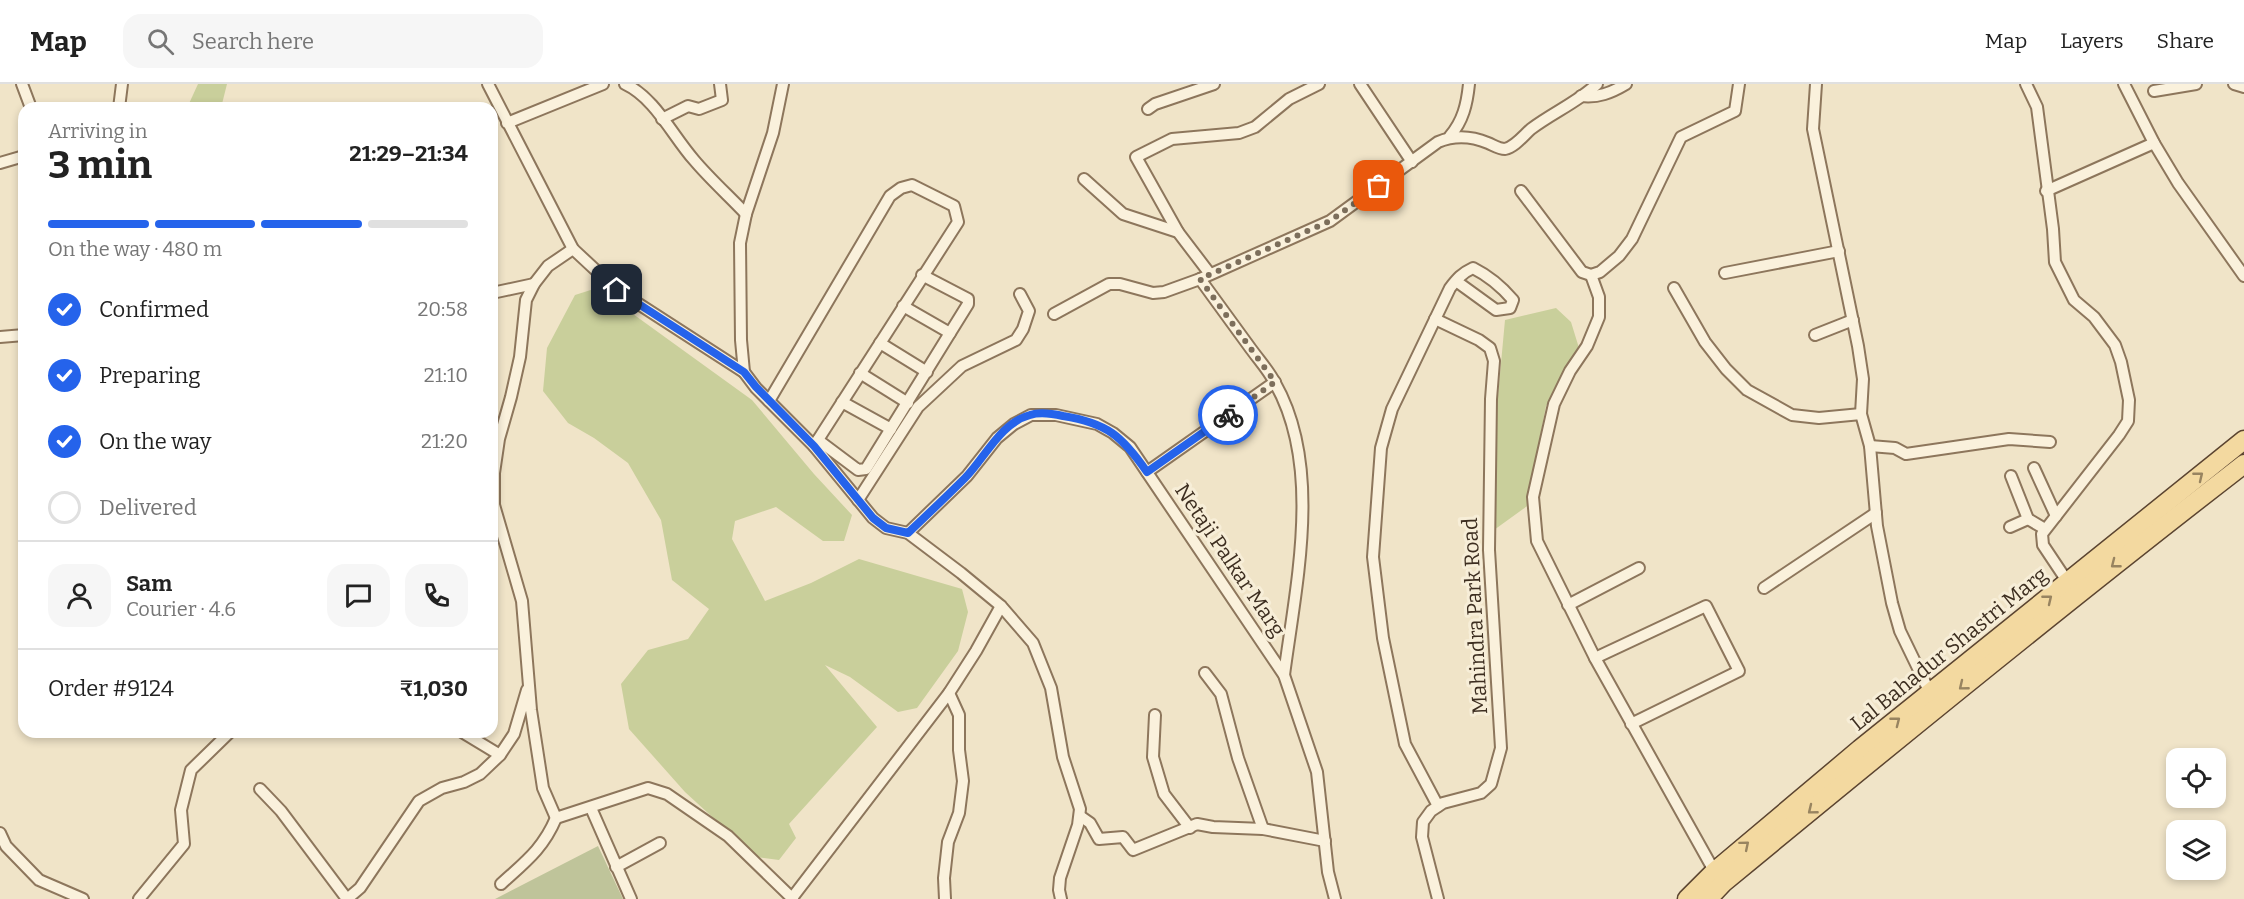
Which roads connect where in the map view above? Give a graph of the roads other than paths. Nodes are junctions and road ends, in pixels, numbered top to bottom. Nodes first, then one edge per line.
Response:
1 (22, 84) edge
2 (122, 84) edge
3 (488, 84) edge
4 (603, 84) edge
5 (720, 84) edge
6 (783, 84) edge
7 (1214, 84) edge
8 (1319, 84) edge
9 (1360, 84) edge
10 (1469, 84) edge
11 (1597, 84) edge
12 (1626, 84) edge
13 (1739, 84) edge
14 (1816, 84) edge
15 (2025, 84) edge
16 (2124, 84) edge
17 (2196, 84) edge
18 (632, 85) edge
19 (2154, 91) dead end
20 (1581, 96) junction
21 (29, 102) edge
22 (120, 102) edge
23 (497, 102) edge
24 (498, 105) edge
25 (1148, 109) dead end
26 (662, 119) junction
27 (507, 123) junction
28 (1450, 136) junction
29 (2154, 143) junction
30 (18, 158) edge
31 (1412, 162) junction
32 (0, 163) edge
33 (1084, 179) dead end
34 (1521, 191) dead end
35 (2046, 191) junction
36 (746, 214) junction
37 (1178, 232) junction
38 (573, 249) junction
39 (1839, 251) junction
40 (1725, 273) dead end
41 (922, 275) junction
42 (1591, 275) junction
43 (1205, 276) junction
44 (2244, 276) edge
45 (1456, 281) junction
46 (534, 284) junction
47 (1674, 288) dead end
48 (498, 292) edge
49 (1020, 294) dead end
50 (903, 306) junction
51 (1054, 314) dead end
52 (1435, 319) junction
53 (1853, 320) junction
54 (950, 333) junction
55 (1815, 334) dead end
56 (18, 336) edge
57 (0, 337) edge
58 (880, 343) junction
59 (744, 372) junction
60 (927, 372) junction
61 (860, 373) junction
62 (1275, 382) junction
63 (769, 401) junction
64 (842, 402) junction
65 (908, 403) junction
66 (1861, 414) junction
67 (891, 429) junction
68 (2050, 442) dead end
69 (816, 443) junction
70 (1870, 446) junction
71 (2242, 446) edge
72 (498, 447) edge
73 (2244, 464) edge
74 (2034, 468) dead end
75 (1147, 472) junction
76 (2011, 476) dead end
77 (858, 500) junction
78 (1876, 513) junction
79 (2056, 516) junction
80 (2028, 519) junction
81 (498, 522) edge
82 (2010, 527) dead end
83 (2044, 530) junction
84 (2145, 530) junction
85 (908, 533) junction
86 (1639, 568) dead end
87 (1764, 588) dead end
88 (2072, 589) junction
89 (1568, 605) junction
90 (1001, 606) junction
91 (1595, 658) junction
92 (1205, 673) dead end
93 (1284, 675) junction
94 (529, 684) junction
95 (949, 693) junction
96 (1934, 700) junction
97 (1155, 715) dead end
98 (1631, 724) junction
99 (224, 738) edge
100 (472, 738) edge
101 (500, 755) junction
102 (260, 789) dead end
103 (1438, 806) junction
104 (591, 807) junction
105 (1080, 816) junction
106 (556, 818) junction
107 (1190, 828) junction
108 (1263, 830) junction
109 (0, 833) edge
110 (1325, 841) junction
111 (660, 843) dead end
112 (616, 867) junction
113 (1719, 877) junction
114 (501, 884) dead end
115 (792, 898) edge
116 (83, 899) edge
117 (139, 899) edge
118 (631, 899) edge
119 (945, 899) edge
120 (1061, 899) edge
121 (1335, 899) edge
122 (1438, 899) edge
123 (1687, 899) edge
124 (1708, 899) edge

1 - 21 street
2 - 22 street
3 - 23 street
4 - 27 street
5 - 26 street
6 - 36 street
7 - 25 street
8 - 37 street
9 - 31 street
10 - 28 street
11 - 20 street
12 - 20 street
13 - 42 street
14 - 39 street
15 - 35 street
16 - 29 street
17 - 19 street
18 - 26 street
20 - 28 street
24 - 27 street
26 - 36 street
27 - 38 street
28 - 31 street
29 - 35 street
29 - 44 street
30 - 32 street
31 - 43 street
33 - 37 street
34 - 42 street
35 - 79 street
36 - 59 street
37 - 43 street
38 - 46 street
38 - 59 street
39 - 40 street
39 - 53 street
41 - 50 street
41 - 54 street
41 - 63 street
42 - 89 street
43 - 51 street
43 - 62 street
45 - 45 street
45 - 52 street
46 - 48 street
46 - 72 street
47 - 66 street
49 - 77 street
50 - 54 street
50 - 58 street
52 - 103 street
52 - 103 street, Mahindra Park Road
53 - 55 street
53 - 66 street
54 - 60 street
56 - 57 street
58 - 60 street
58 - 61 street
59 - 63 street
60 - 65 street
61 - 64 street
61 - 65 street
62 - 75 street
62 - 93 street
63 - 69 street
64 - 67 street
64 - 69 street
65 - 67 street
66 - 70 street
67 - 69 street
68 - 70 street
69 - 77 street
70 - 78 street
84 -> 71 main road, Lal Bahadur Shastri Marg
73 - 84 main road, Lal Bahadur Shastri Marg
74 - 79 street
75 - 85 street, Netaji Palkar Marg
75 - 93 street, Netaji Palkar Marg
76 - 80 street
77 - 85 street
78 - 87 street
78 - 96 street
79 - 83 street
80 - 82 street
80 - 83 street
81 - 94 street
83 - 88 street
84 - 88 main road, Lal Bahadur Shastri Marg
85 - 90 street
86 - 89 street
88 - 96 main road, Lal Bahadur Shastri Marg
89 - 91 street
90 - 95 street
90 - 105 street
91 - 98 street
91 - 98 street
92 - 108 street
93 - 110 street, Netaji Palkar Marg
94 - 101 street
94 - 106 street
95 - 115 street
95 - 119 street
96 - 113 main road, Lal Bahadur Shastri Marg
97 - 107 street
98 - 113 street
99 - 117 street
100 - 101 street
101 - 102 street
103 - 122 street
104 - 106 street
104 - 112 street
104 - 115 street
105 - 107 street
105 - 120 street
106 - 114 street
107 - 108 street
108 - 110 street
109 - 116 street
110 - 121 street, Netaji Palkar Marg
111 - 112 street
112 - 118 street
113 - 123 main road, Lal Bahadur Shastri Marg
113 - 124 main road, Lal Bahadur Shastri Marg

